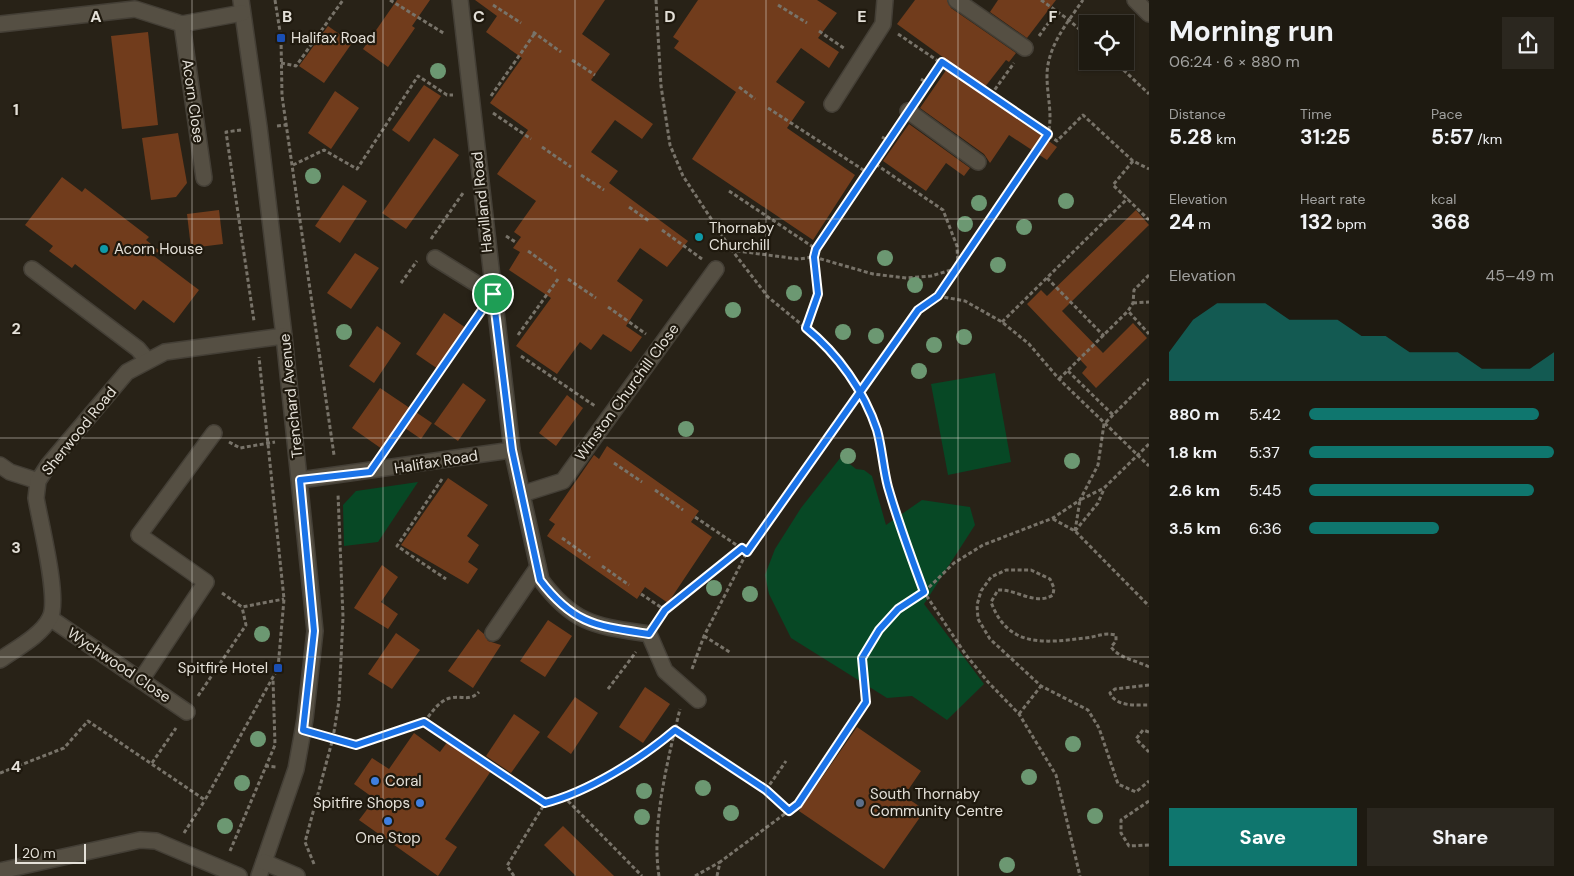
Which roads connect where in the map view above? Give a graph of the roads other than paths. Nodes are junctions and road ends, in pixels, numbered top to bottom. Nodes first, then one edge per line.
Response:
1 (460, 0) edge
2 (885, 0) edge
3 (956, 0) edge
4 (1135, 0) edge
5 (242, 7) edge
6 (1149, 14) edge
7 (0, 24) edge
8 (182, 24) junction
9 (1025, 48) dead end
10 (832, 104) dead end
11 (908, 111) road end
12 (978, 162) dead end
13 (204, 178) dead end
14 (431, 251) road end
15 (32, 269) dead end
16 (716, 269) road end
17 (493, 294) junction
18 (284, 336) junction
19 (146, 360) junction
20 (214, 433) road end
21 (512, 450) junction
22 (0, 465) edge
23 (300, 480) junction
24 (38, 481) junction
25 (522, 494) junction
26 (538, 567) junction
27 (50, 618) junction
28 (493, 633) dead end
29 (0, 660) edge
30 (141, 680) junction
31 (698, 700) dead end
32 (187, 712) road end
33 (262, 869) edge
34 (0, 871) edge
35 (240, 876) edge
36 (298, 876) edge

1 - 17 street, Havilland Road
2 - 10 street
3 - 9 street
4 - 6 street
5 - 8 street
5 - 18 street, Trenchard Avenue
7 - 8 street
8 - 13 street, Acorn Close
11 - 12 street
14 - 17 street
15 - 19 street
16 - 25 street, Winston Churchill Close
17 - 21 street, Havilland Road
18 - 19 street, Sherwood Road
18 - 23 street, Trenchard Avenue
19 - 24 street, Sherwood Road
20 - 30 street
21 - 23 street, Halifax Road
21 - 25 street, Havilland Road
22 - 24 street
23 - 33 street, Trenchard Avenue
24 - 27 street, Sherwood Road
25 - 26 street, Havilland Road
26 - 28 street
26 - 31 street, Havilland Road
27 - 29 street
27 - 30 street, Wychwood Close
30 - 32 street, Wychwood Close
33 - 36 street
34 - 35 street

